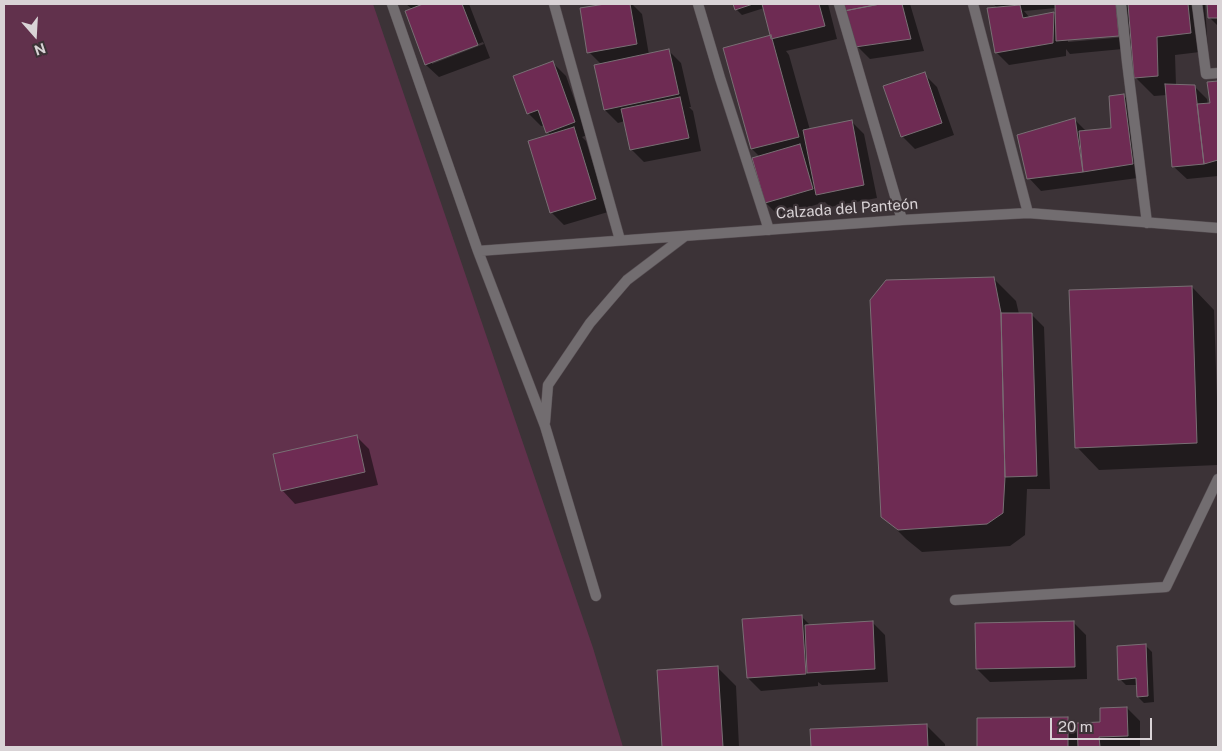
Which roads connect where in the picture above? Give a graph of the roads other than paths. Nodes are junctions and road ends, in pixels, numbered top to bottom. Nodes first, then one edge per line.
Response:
1 (392, 4) edge
2 (554, 4) edge
3 (698, 4) edge
4 (839, 4) edge
5 (973, 4) edge
6 (1121, 4) edge
7 (1197, 4) edge
8 (1218, 73) edge
9 (1028, 213) junction
10 (902, 220) junction
11 (1147, 222) junction
12 (1218, 228) edge
13 (769, 230) junction
14 (685, 236) junction
15 (620, 240) junction
16 (478, 251) junction
17 (544, 426) junction
18 (1218, 479) edge
19 (596, 596) dead end
20 (955, 600) dead end

1 - 16 street
2 - 15 street
3 - 13 street
4 - 10 street
5 - 9 street
6 - 11 street
7 - 8 street
9 - 10 street, Calzada del Panteón
9 - 11 street, Calzada del Panteón
10 - 13 street, Calzada del Panteón
11 - 12 street, Calzada del Panteón
13 - 14 street, Calzada del Panteón
14 - 15 street, Calzada del Panteón
14 - 17 street
15 - 16 street, Calzada del Panteón
16 - 17 street
17 - 19 street
18 - 20 street

